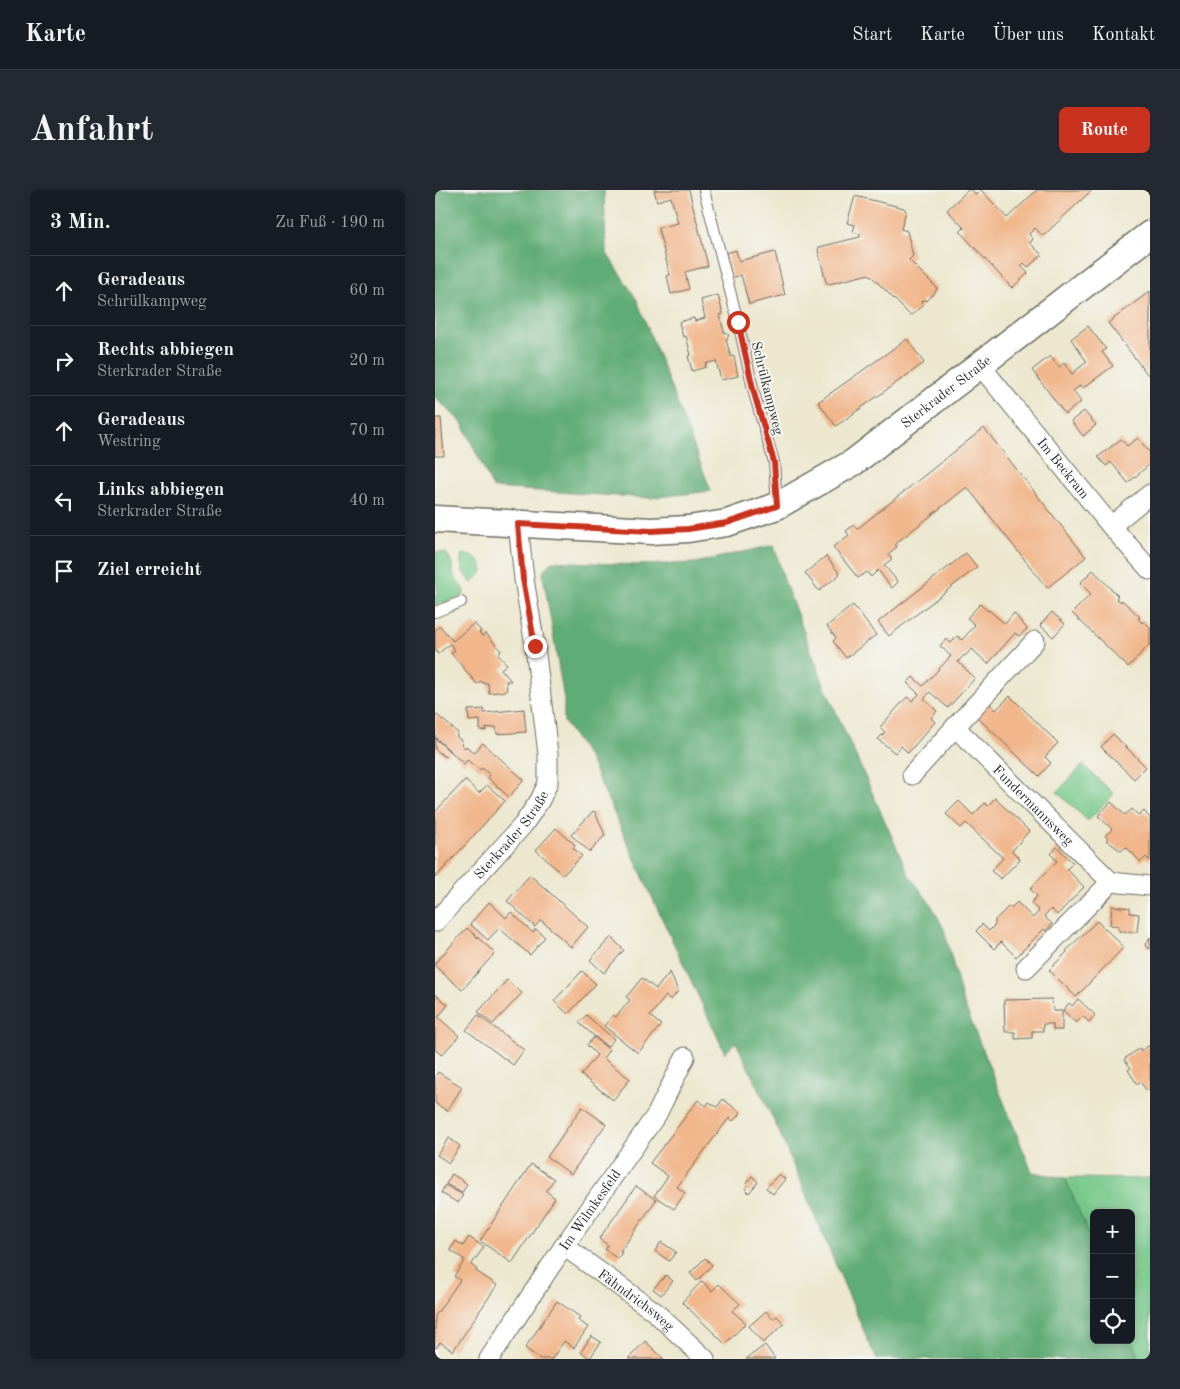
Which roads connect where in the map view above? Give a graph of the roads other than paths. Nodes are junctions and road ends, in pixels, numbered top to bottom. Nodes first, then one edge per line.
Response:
1 (704, 190) edge
2 (1150, 234) edge
3 (979, 364) junction
4 (1150, 494) edge
5 (777, 506) junction
6 (435, 518) edge
7 (529, 525) junction
8 (1111, 526) junction
9 (1150, 570) edge
10 (461, 602) dead end
11 (435, 612) edge
12 (1035, 641) dead end
13 (955, 728) junction
14 (912, 775) dead end
15 (1111, 882) junction
16 (1150, 886) edge
17 (435, 922) edge
18 (1026, 968) dead end
19 (685, 1058) dead end
20 (564, 1246) junction
21 (489, 1359) edge
22 (705, 1359) edge

1 - 5 lane, Schrülkampweg
2 - 3 main road, Sterkrader Straße
3 - 5 main road, Sterkrader Straße
3 - 8 street, Im Beckram
4 - 8 street
5 - 7 main road, Sterkrader Straße
6 - 7 main road, Sterkrader Straße
7 - 17 street, Sterkrader Straße
8 - 9 street, Im Beckram
10 - 11 lane
12 - 13 street
13 - 14 street
13 - 15 street, Fundermannsweg
15 - 16 street
15 - 18 street
19 - 20 street, Im Wilmkesfeld
20 - 21 street, Im Wilmkesfeld
20 - 22 street, Fähndrichsweg

